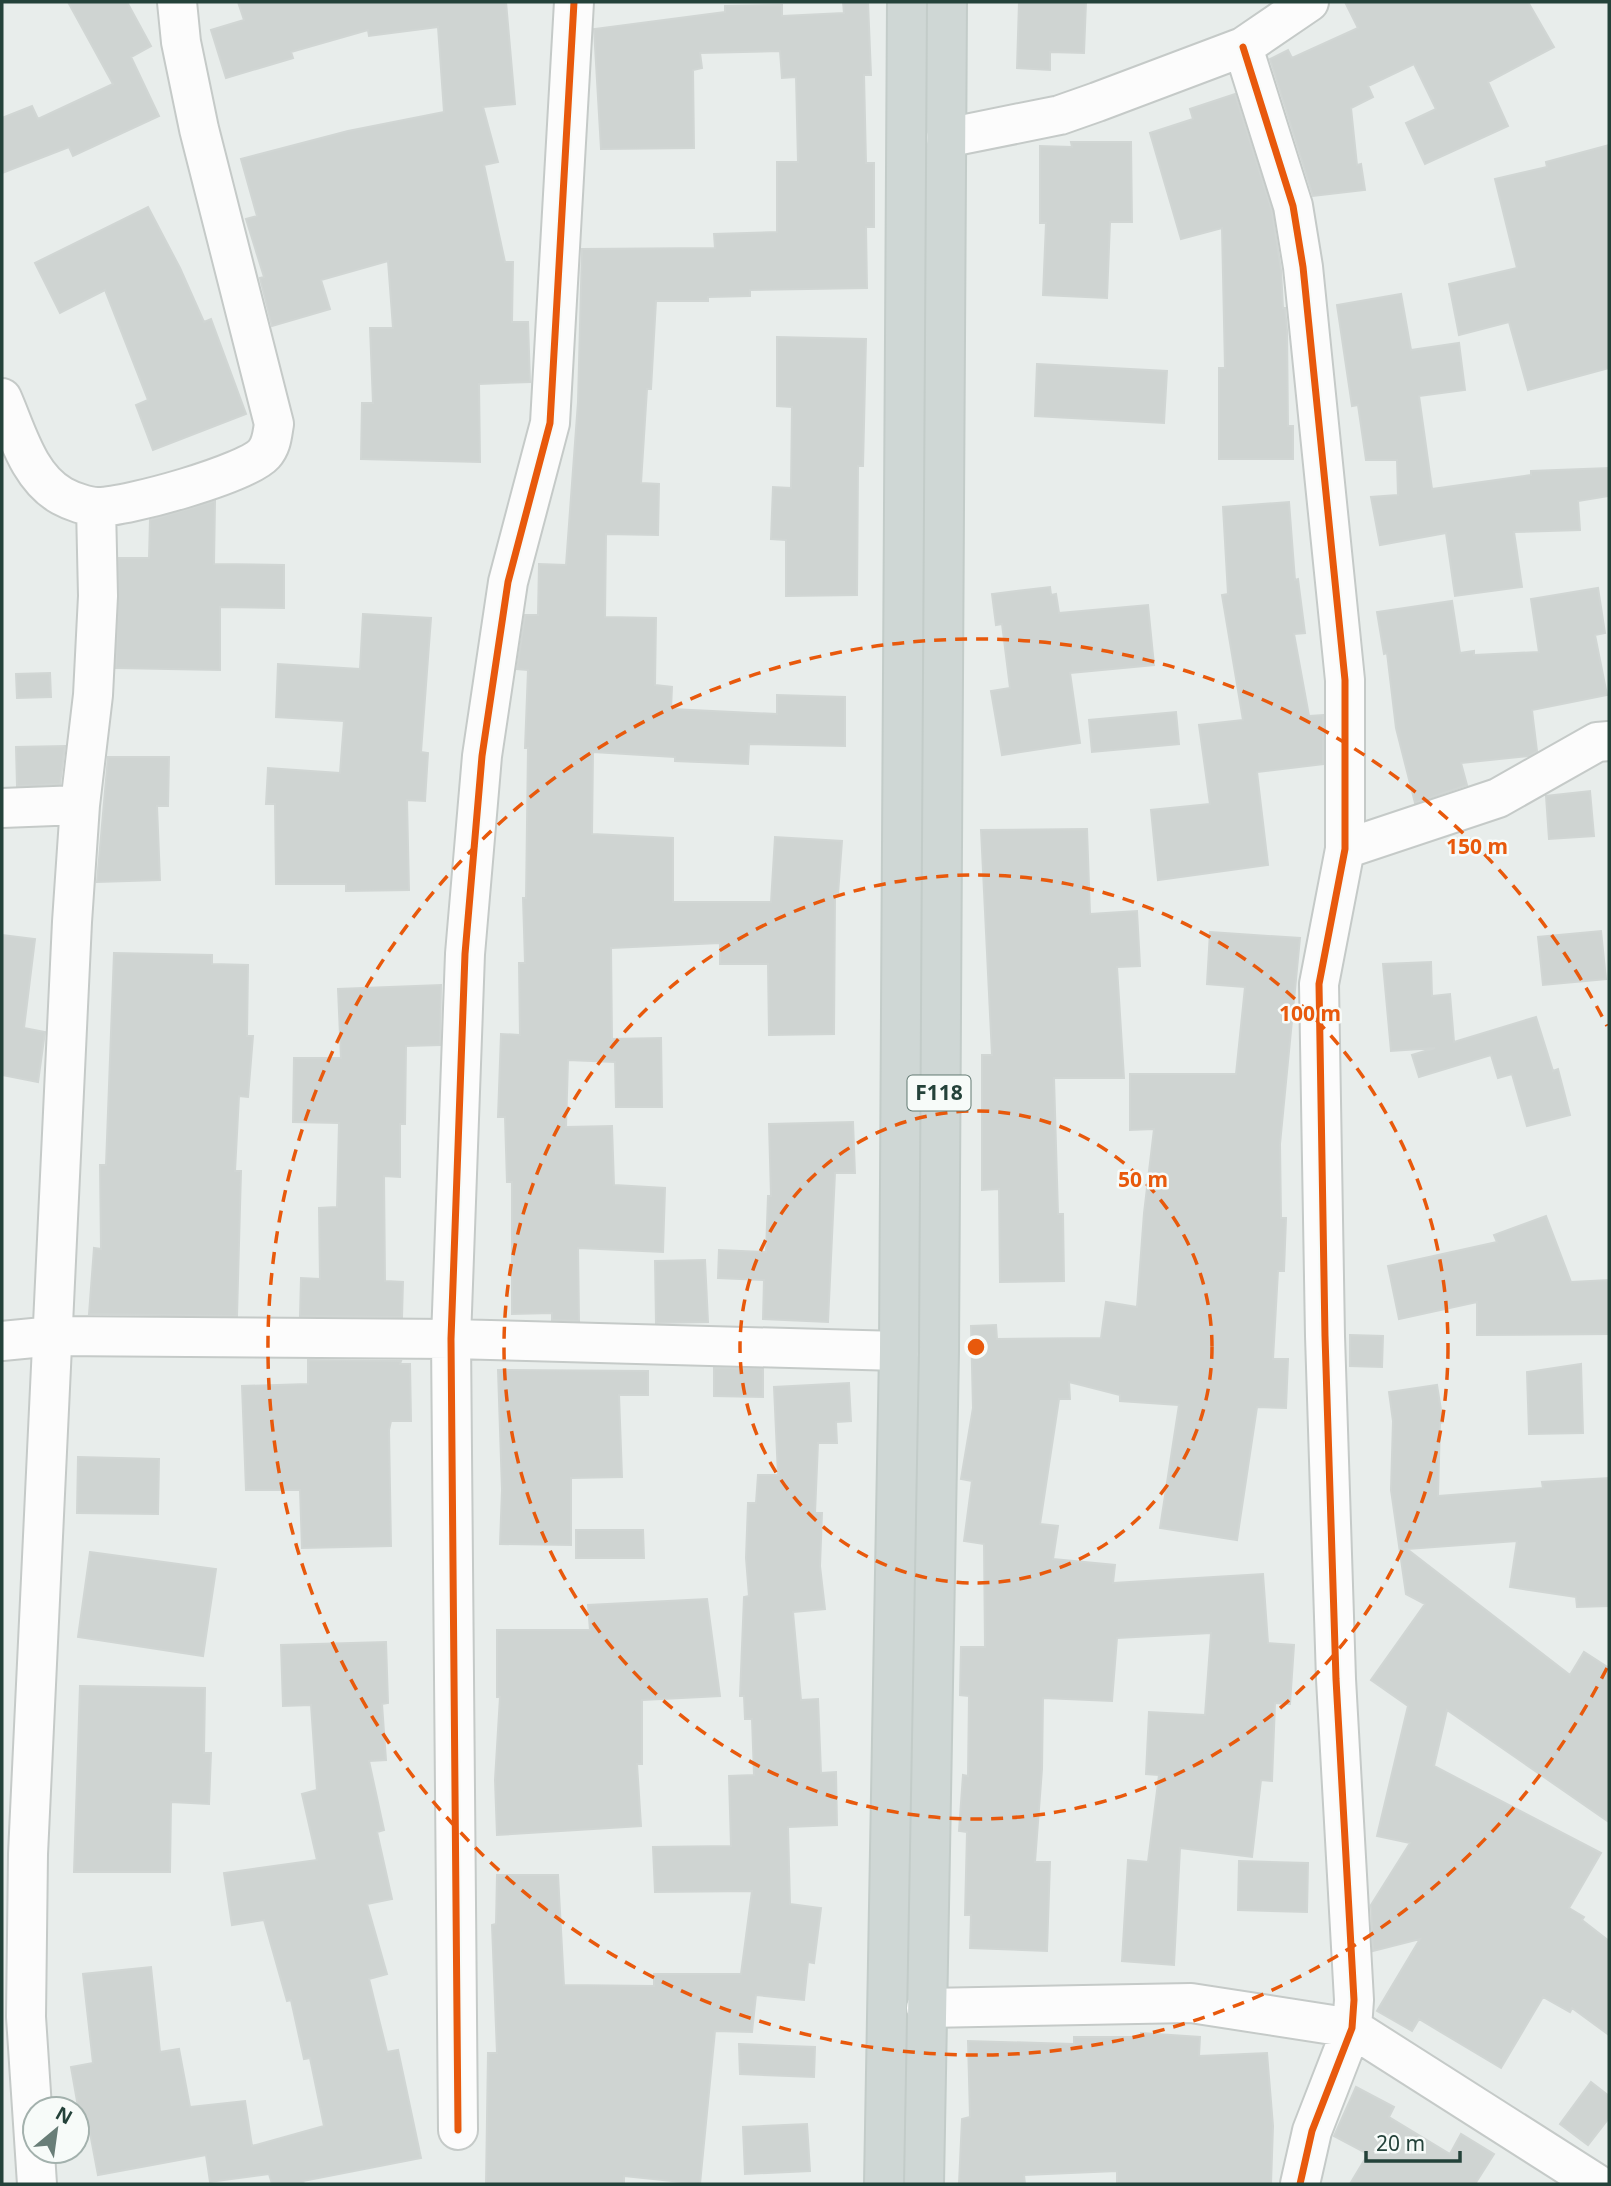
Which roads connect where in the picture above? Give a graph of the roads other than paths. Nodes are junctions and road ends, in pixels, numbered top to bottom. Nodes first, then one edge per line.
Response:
1 (177, 2) edge
2 (573, 2) edge
3 (907, 2) edge
4 (947, 2) edge
5 (1309, 2) edge
6 (1243, 47) junction
7 (946, 138) junction
8 (2, 398) edge
9 (96, 507) junction
10 (1609, 741) edge
11 (80, 805) junction
12 (2, 808) edge
13 (1345, 849) junction
14 (54, 1336) junction
15 (451, 1339) junction
16 (2, 1341) edge
17 (899, 1351) junction
18 (926, 2008) junction
19 (1352, 2028) junction
20 (458, 2130) dead end
21 (1609, 2171) edge
22 (37, 2184) edge
23 (884, 2184) edge
24 (924, 2184) edge
25 (1300, 2184) edge
26 (1598, 2184) edge

1 - 9 street
2 - 15 street
3 - 17 main road, F118
4 - 7 main road, F118
5 - 6 street
6 - 7 street
6 - 13 street
7 - 18 main road, F118
8 - 9 street
9 - 11 street
10 - 13 street
11 - 12 street
11 - 14 street
13 - 19 street
14 - 15 street
14 - 16 street
14 - 22 street
15 - 17 street
15 - 20 street
17 - 23 main road, F118
18 - 19 street
18 - 24 main road, F118
19 - 25 street
19 - 26 street
21 - 26 street

